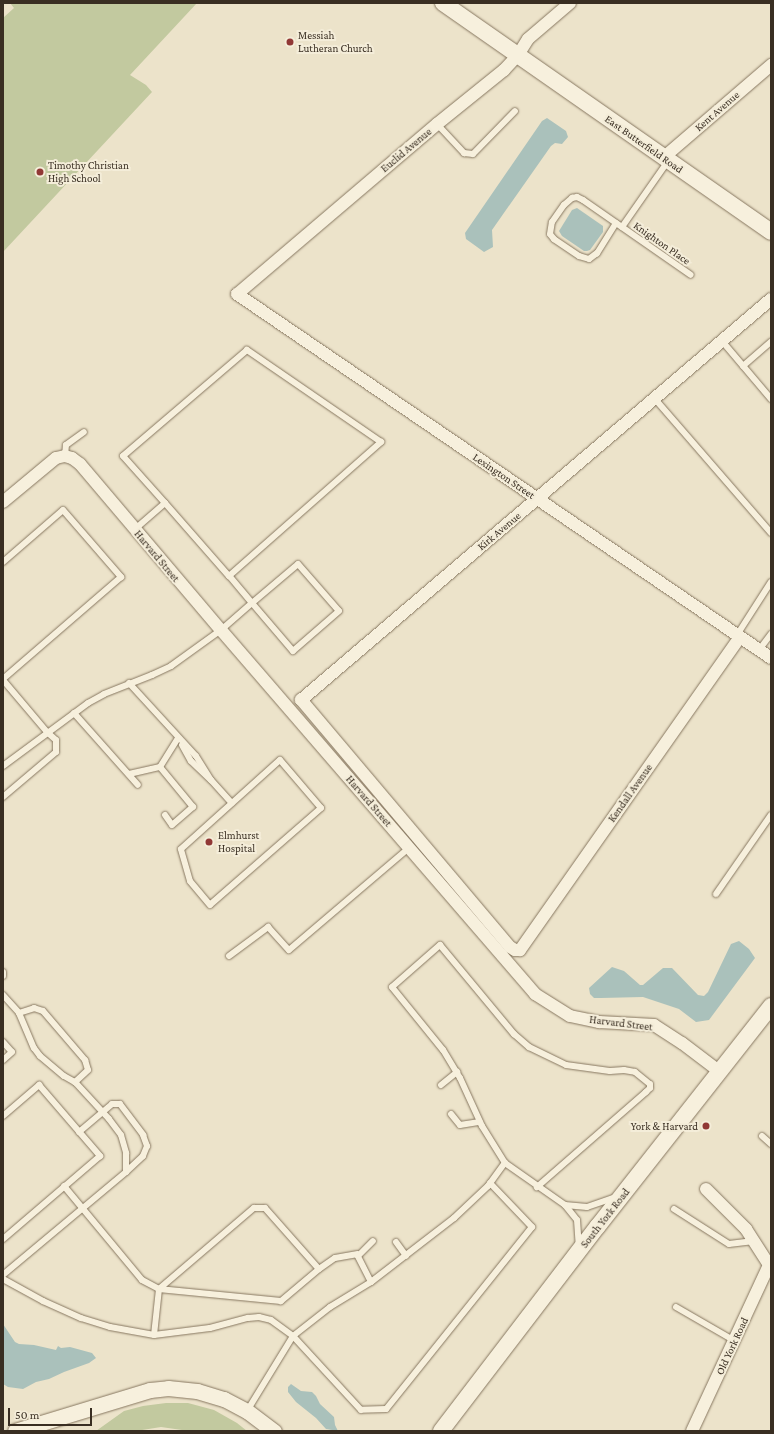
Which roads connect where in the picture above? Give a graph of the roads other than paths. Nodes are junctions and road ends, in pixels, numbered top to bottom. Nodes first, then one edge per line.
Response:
1 (443, 3) edge
2 (570, 3) edge
3 (518, 55) junction
4 (771, 65) edge
5 (515, 111) dead end
6 (437, 124) junction
7 (666, 160) junction
8 (619, 225) junction
9 (771, 232) edge
10 (691, 275) dead end
11 (238, 294) joint
12 (771, 299) edge
13 (722, 341) junction
14 (771, 342) edge
15 (743, 366) junction
16 (655, 399) junction
17 (771, 399) edge
18 (84, 432) dead end
19 (65, 456) junction
20 (537, 499) junction
21 (3, 502) edge
22 (165, 503) junction
23 (134, 529) junction
24 (771, 533) edge
25 (3, 562) edge
26 (229, 576) junction
27 (771, 582) edge
28 (252, 603) junction
29 (220, 630) junction
30 (771, 634) edge
31 (738, 636) junction
32 (760, 650) junction
33 (771, 658) edge
34 (3, 679) edge
35 (129, 683) junction
36 (301, 700) joint
37 (74, 713) junction
38 (47, 732) junction
39 (178, 738) junction
40 (3, 766) edge
41 (160, 767) junction
42 (129, 774) junction
43 (138, 785) dead end
44 (3, 797) edge
45 (232, 803) junction
46 (165, 815) dead end
47 (771, 815) edge
48 (409, 848) junction
49 (716, 894) dead end
50 (520, 950) joint
51 (230, 956) dead end
52 (3, 972) edge
53 (3, 976) edge
54 (3, 995) edge
55 (771, 1006) edge
56 (19, 1013) junction
57 (3, 1042) edge
58 (3, 1060) edge
59 (457, 1072) junction
60 (720, 1072) junction
61 (76, 1082) junction
62 (441, 1085) dead end
63 (103, 1112) junction
64 (451, 1114) dead end
65 (3, 1116) edge
66 (480, 1122) junction
67 (79, 1132) junction
68 (762, 1136) dead end
69 (771, 1144) edge
70 (505, 1164) junction
71 (126, 1172) junction
72 (490, 1183) junction
73 (64, 1186) junction
74 (537, 1187) junction
75 (706, 1189) dead end
76 (625, 1192) junction
77 (565, 1205) junction
78 (82, 1208) junction
79 (674, 1209) dead end
80 (3, 1238) edge
81 (373, 1241) dead end
82 (754, 1241) junction
83 (396, 1242) dead end
84 (578, 1252) junction
85 (358, 1254) junction
86 (406, 1256) junction
87 (770, 1265) edge
88 (319, 1269) junction
89 (3, 1275) edge
90 (3, 1279) edge
91 (371, 1282) junction
92 (159, 1289) junction
93 (676, 1307) dead end
94 (154, 1335) junction
95 (292, 1336) junction
96 (735, 1341) junction
97 (247, 1411) junction
98 (15, 1431) edge
99 (274, 1431) edge
100 (441, 1431) edge
101 (692, 1431) edge

1 - 3 main road, East Butterfield Road
2 - 3 street, Euclid Avenue
3 - 6 street, Euclid Avenue
3 - 7 main road, East Butterfield Road
4 - 7 street, Kent Avenue
5 - 6 lane
6 - 11 street, Euclid Avenue
7 - 8 lane, Knighton Place
7 - 9 main road, East Butterfield Road
8 - 8 lane, Knighton Place
8 - 10 lane, Knighton Place
11 - 20 street, Lexington Street
12 - 13 street, Kirk Avenue
13 - 15 lane
13 - 16 street, Kirk Avenue
14 - 15 lane
15 - 17 lane
16 - 20 street, Kirk Avenue
16 - 24 lane
18 - 19 lane
19 - 21 street
19 - 23 street, Harvard Street
20 - 31 street, Lexington Street
20 - 36 street, Kirk Avenue
22 - 23 lane
22 - 26 lane
22 - 26 lane
23 - 29 street, Harvard Street
25 - 34 lane
26 - 28 lane
27 - 31 lane
28 - 28 lane
28 - 29 lane
29 - 35 lane
29 - 48 street, Harvard Street
30 - 32 lane
31 - 32 street, Lexington Street
31 - 50 street, Kendall Avenue
32 - 33 street, Lexington Street
34 - 38 lane
35 - 37 lane
35 - 39 lane
36 - 50 street, Harvard Street
37 - 38 lane
37 - 42 lane
38 - 40 lane
38 - 44 lane
39 - 41 lane
39 - 45 lane
41 - 42 lane
41 - 46 lane
42 - 43 lane
45 - 45 lane
47 - 49 lane
48 - 51 lane
48 - 60 street, Harvard Street
52 - 53 lane
54 - 56 lane
55 - 60 main road, South York Road
56 - 61 lane
56 - 61 lane
57 - 58 lane
59 - 62 lane
59 - 66 lane
59 - 74 lane
60 - 76 main road, South York Road
61 - 63 lane
63 - 67 lane
63 - 71 lane
63 - 71 lane
64 - 66 lane
65 - 67 lane
66 - 70 lane
67 - 73 lane
68 - 69 lane
70 - 72 lane
70 - 74 lane
71 - 78 lane
72 - 86 lane
72 - 95 lane
73 - 78 lane
73 - 80 lane
74 - 77 lane
75 - 82 street
76 - 77 lane
76 - 84 main road, South York Road
77 - 84 lane
78 - 89 lane
78 - 92 lane
79 - 82 lane
81 - 85 lane
82 - 87 street
83 - 86 lane
84 - 100 main road, South York Road
85 - 88 lane
85 - 91 lane
86 - 91 lane
87 - 96 street, Old York Road
88 - 92 lane
88 - 92 lane
90 - 94 lane
91 - 95 lane
92 - 94 lane
93 - 96 lane
94 - 95 lane
95 - 97 lane
96 - 101 street, Old York Road
97 - 98 street
97 - 99 street

